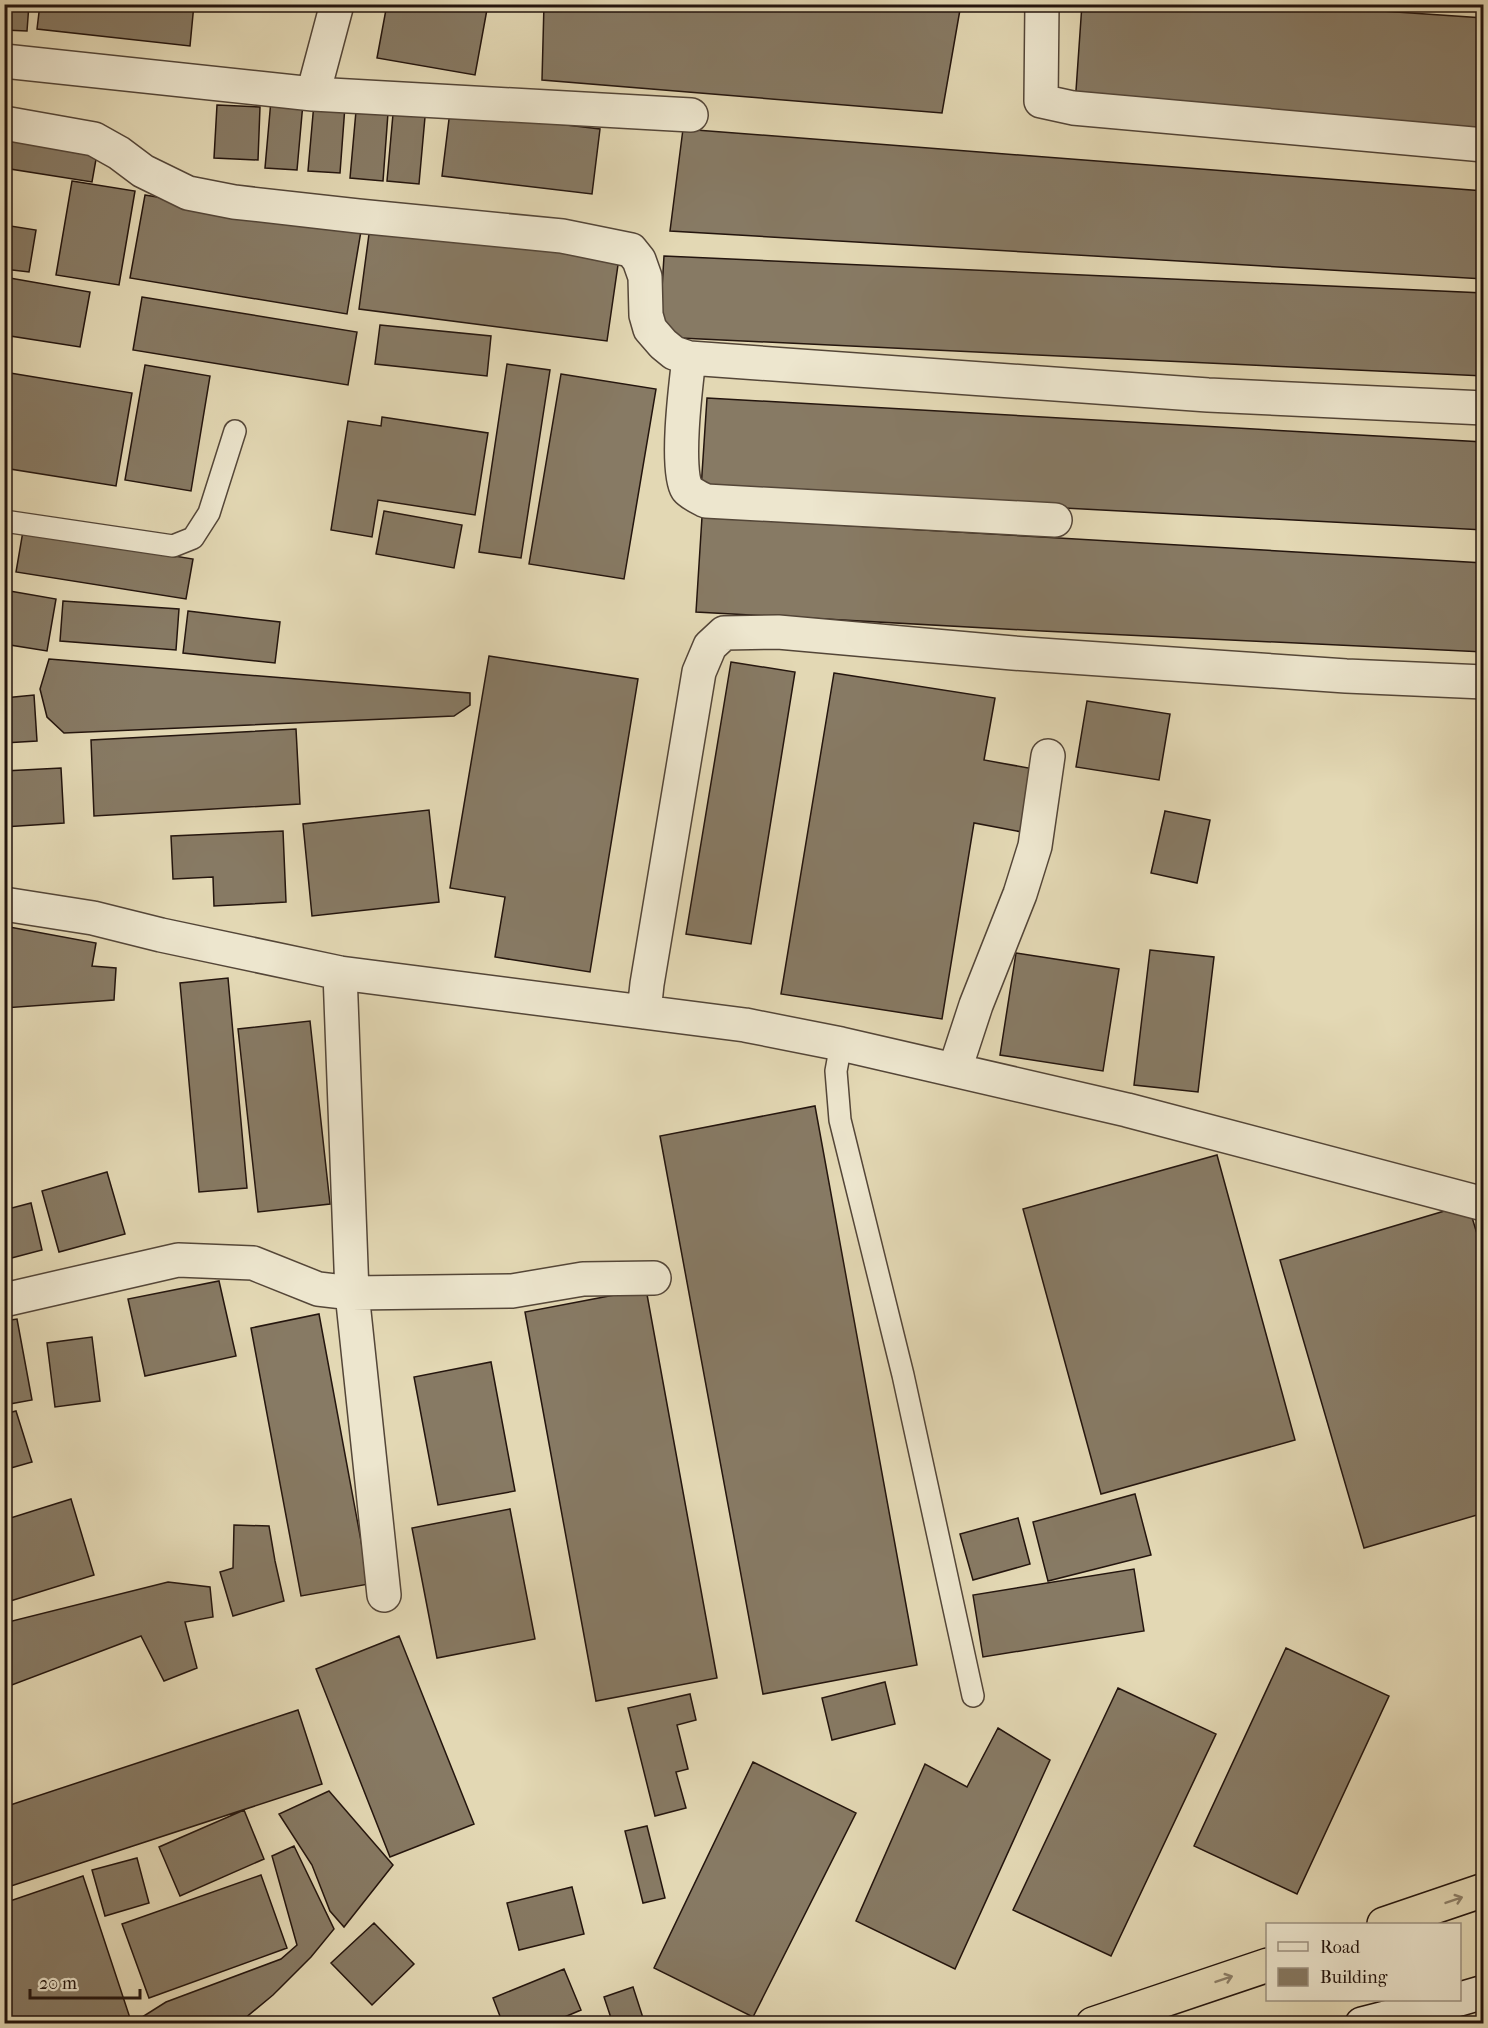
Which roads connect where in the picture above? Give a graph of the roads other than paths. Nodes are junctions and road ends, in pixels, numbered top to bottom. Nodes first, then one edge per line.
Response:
1 (337, 4) edge
2 (1042, 4) edge
3 (4, 61) edge
4 (312, 94) junction
5 (691, 115) dead end
6 (4, 123) edge
7 (1484, 145) edge
8 (688, 358) junction
9 (1484, 408) edge
10 (235, 431) dead end
11 (1054, 520) dead end
12 (4, 521) edge
13 (1484, 681) edge
14 (1048, 756) dead end
15 (4, 904) edge
16 (340, 973) junction
17 (644, 1012) junction
18 (841, 1044) junction
19 (955, 1069) junction
20 (1484, 1204) edge
21 (654, 1278) dead end
22 (352, 1293) junction
23 (4, 1300) edge
24 (384, 1595) dead end
25 (973, 1696) dead end
26 (1484, 1890) edge
27 (1387, 1923) edge
28 (1266, 1966) edge
29 (1484, 1992) edge
30 (1461, 1998) edge
31 (1450, 2001) edge
32 (1093, 2024) edge
33 (1362, 2024) edge

1 - 4 street
2 - 7 street
3 - 4 street
4 - 5 street
6 - 8 street
8 - 9 street
8 - 11 street
10 - 12 lane
13 - 17 street
14 - 19 street
15 - 16 street
16 - 17 street
16 - 22 street
17 - 18 street
18 - 19 street
18 - 25 lane
19 - 20 street
21 - 22 street
22 - 23 street
22 - 24 street
27 -> 26 highway
32 -> 28 highway
29 - 30 street
31 - 33 street

